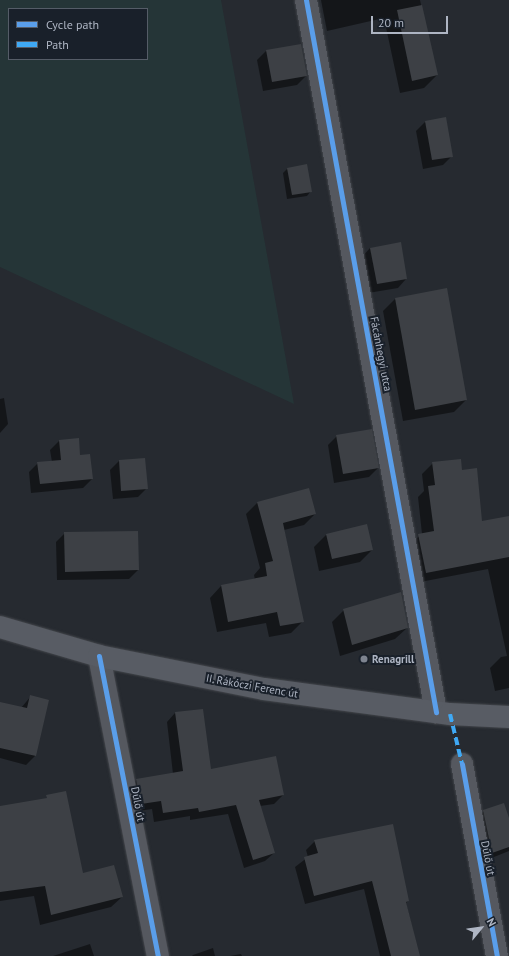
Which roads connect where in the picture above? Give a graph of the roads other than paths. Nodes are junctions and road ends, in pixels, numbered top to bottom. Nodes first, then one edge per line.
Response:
1 (306, 0) edge
2 (0, 627) edge
3 (99, 656) junction
4 (436, 712) junction
5 (509, 718) edge
6 (462, 764) dead end
7 (158, 956) edge
8 (497, 956) edge

1 - 4 street, Fácánhegyi utca
2 - 3 main road, II. Rákóczi Ferenc út
3 - 4 main road, II. Rákóczi Ferenc út
3 - 7 street, Dűlő út
4 - 5 main road, II. Rákóczi Ferenc út
6 - 8 street, Dűlő út

